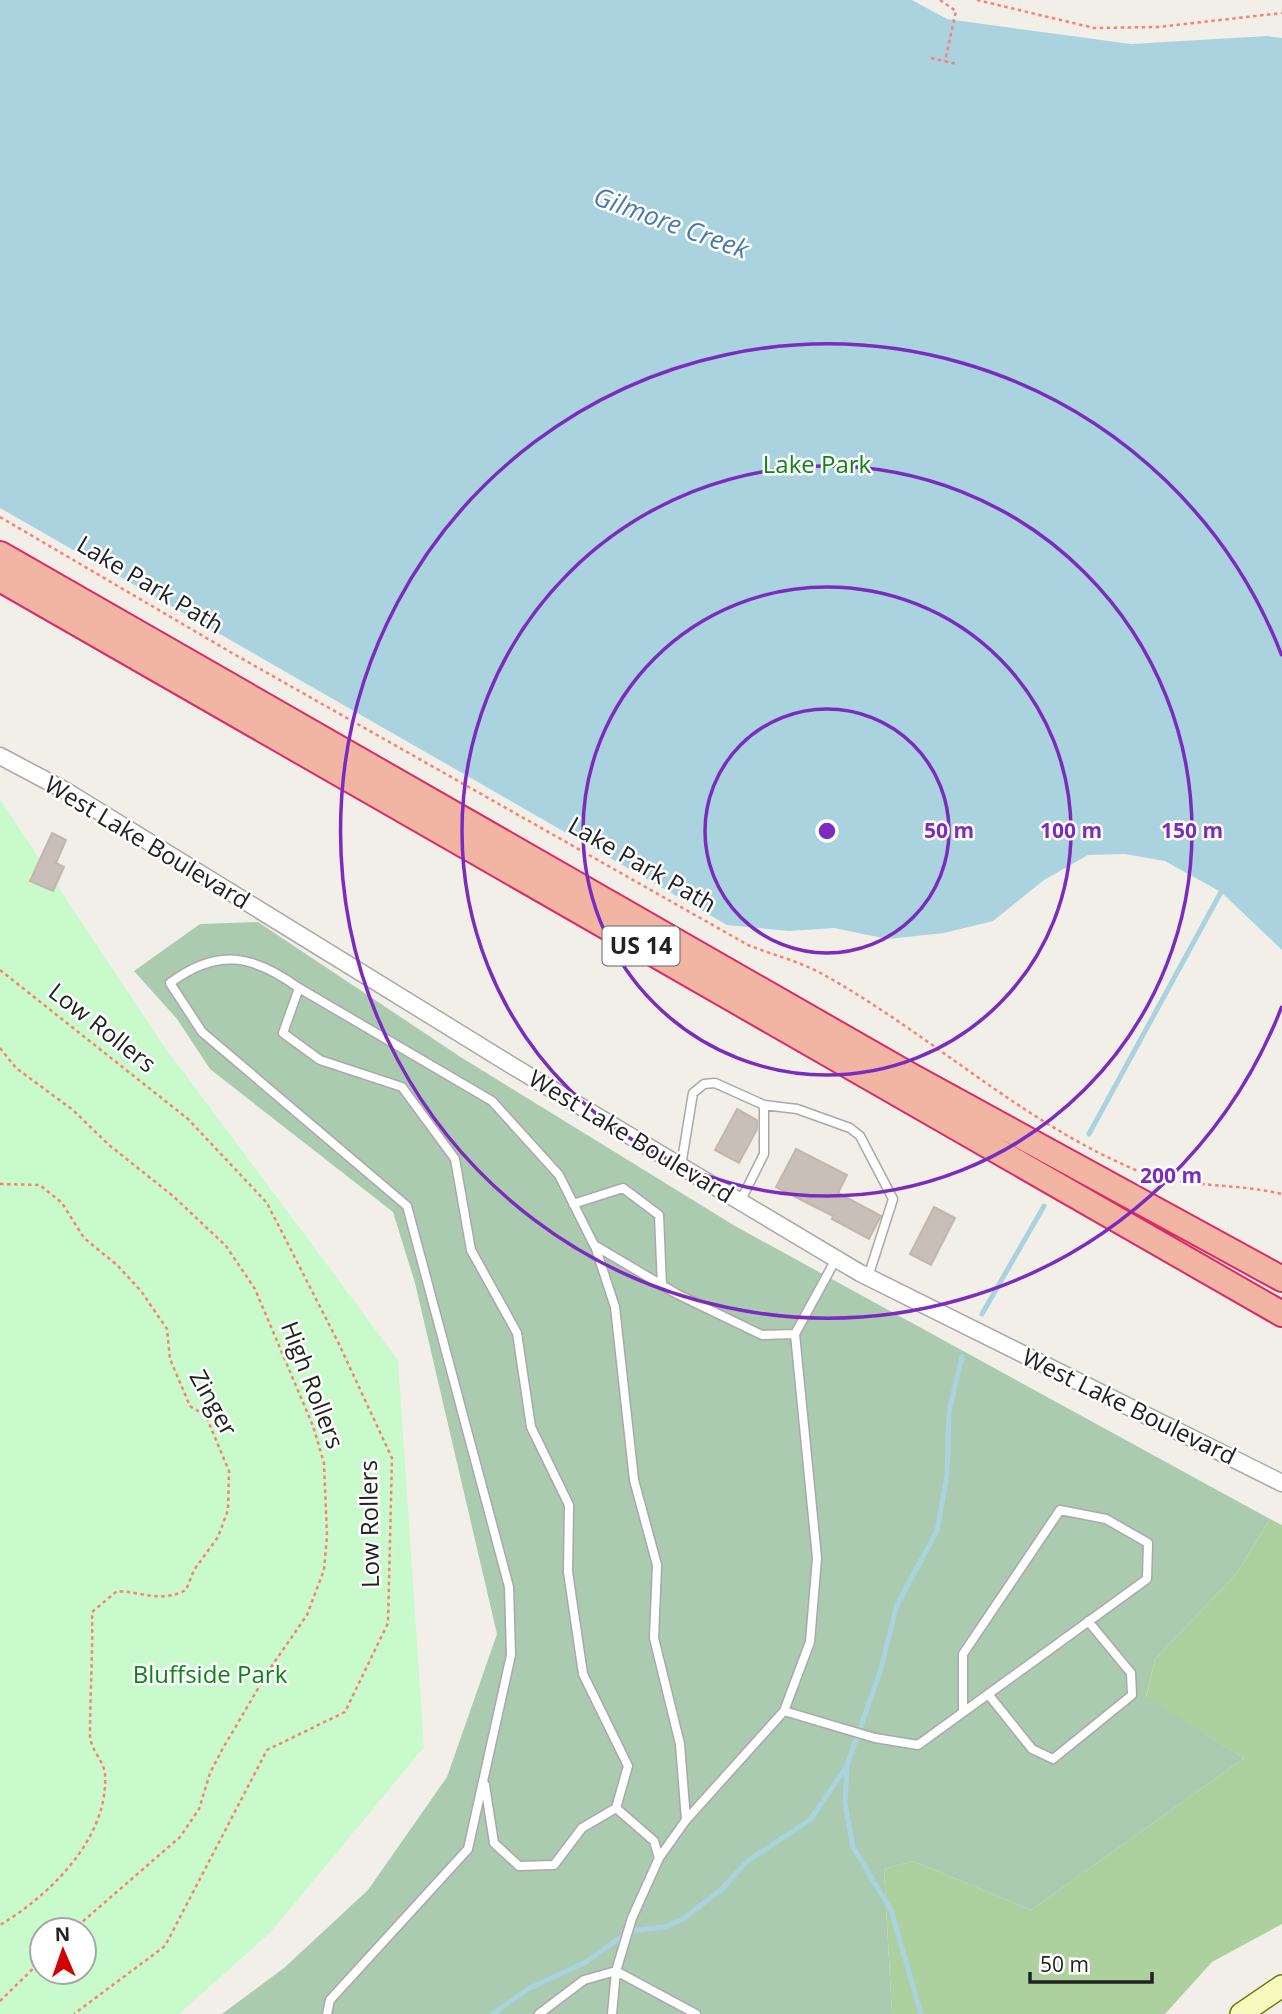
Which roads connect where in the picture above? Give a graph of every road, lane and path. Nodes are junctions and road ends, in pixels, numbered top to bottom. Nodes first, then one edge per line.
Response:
1 (940, 0) edge
2 (977, 0) edge
3 (1282, 13) edge
4 (931, 58) dead end
5 (945, 61) junction
6 (957, 64) dead end
7 (0, 517) edge
8 (0, 554) edge
9 (0, 579) edge
10 (0, 756) edge
11 (0, 970) edge
12 (299, 988) junction
13 (0, 1048) edge
14 (764, 1105) junction
15 (681, 1167) junction
16 (0, 1184) edge
17 (1282, 1194) edge
18 (740, 1202) junction
19 (573, 1204) junction
20 (594, 1245) junction
21 (836, 1259) junction
22 (867, 1277) junction
23 (1282, 1279) edge
24 (662, 1286) junction
25 (1282, 1314) edge
26 (796, 1334) junction
27 (1282, 1483) edge
28 (1088, 1621) junction
29 (988, 1694) junction
30 (784, 1711) junction
31 (963, 1712) junction
32 (484, 1778) junction
33 (616, 1808) junction
34 (686, 1820) junction
35 (659, 1858) junction
36 (89, 1916) edge
37 (0, 1925) edge
38 (616, 1971) junction
39 (28, 1974) edge
40 (1282, 1986) edge
41 (0, 2001) edge
42 (74, 2014) edge
43 (327, 2014) edge
44 (539, 2014) edge
45 (612, 2014) edge
46 (696, 2014) edge
47 (1241, 2014) edge

1 - 5 path
2 - 3 path
4 - 5 path
5 - 6 path
7 - 17 path, Lake Park Path
8 - 23 highway, US 14
9 - 25 highway, US 14
10 - 15 street, West Lake Boulevard
11 - 42 path, Low Rollers
12 - 19 lane
12 - 32 lane
12 - 33 lane
13 - 36 path, High Rollers
14 - 15 lane
14 - 18 lane
14 - 22 lane
15 - 18 street, West Lake Boulevard
16 - 37 path, Zinger
18 - 21 street, West Lake Boulevard
19 - 20 lane
19 - 24 lane
20 - 24 lane
20 - 34 lane
21 - 22 street, West Lake Boulevard
21 - 26 lane
22 - 27 street, West Lake Boulevard
24 - 26 lane
26 - 30 lane
28 - 29 lane
28 - 29 lane
28 - 31 lane
29 - 31 lane
30 - 31 lane
30 - 34 lane
32 - 33 lane
32 - 43 lane
33 - 35 lane
34 - 35 lane
35 - 38 lane
38 - 44 lane
38 - 45 lane
38 - 46 lane
39 - 41 path
40 - 47 main road

